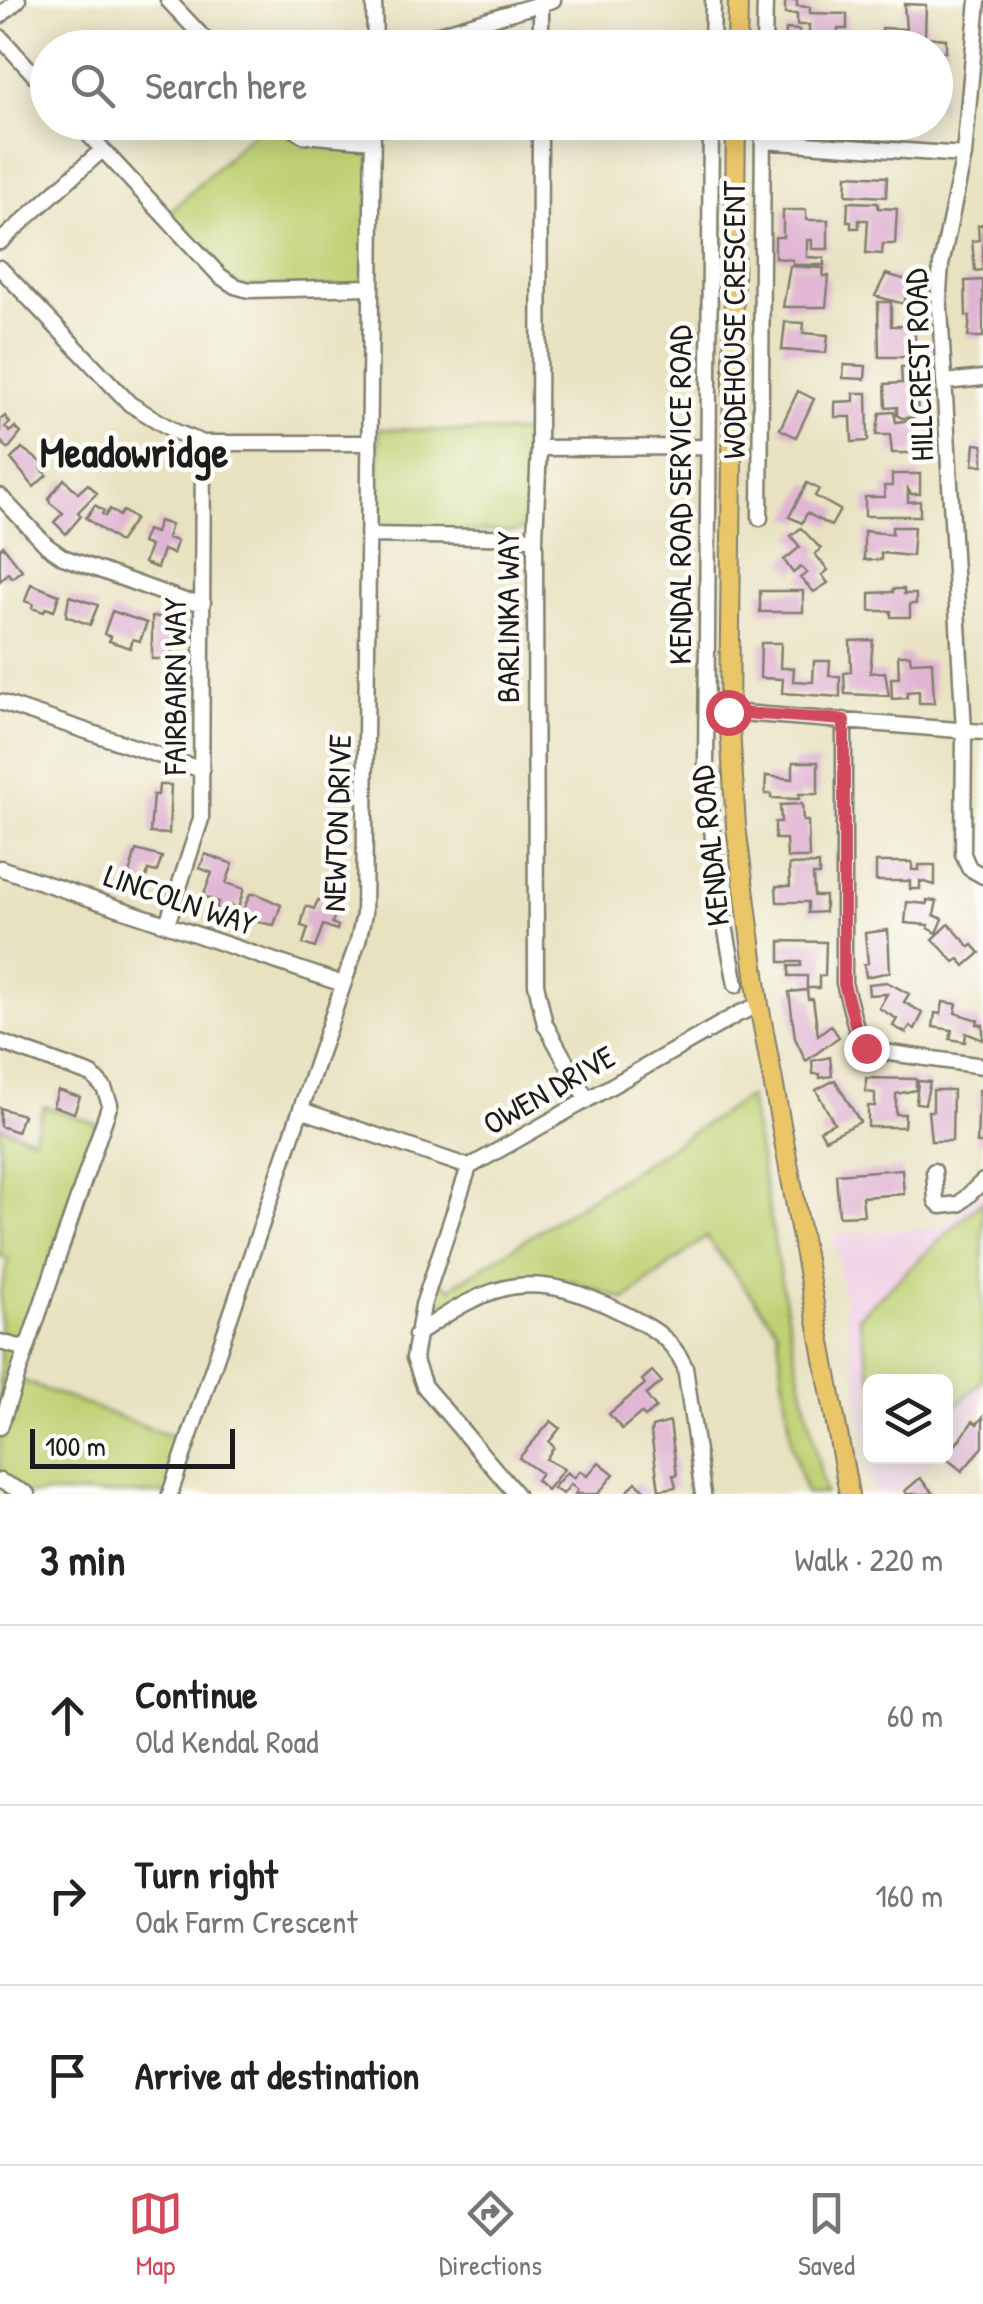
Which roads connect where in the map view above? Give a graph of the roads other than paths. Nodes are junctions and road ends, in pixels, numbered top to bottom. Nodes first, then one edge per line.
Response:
1 (18, 0) edge
2 (168, 0) edge
3 (374, 0) edge
4 (713, 0) edge
5 (738, 0) edge
6 (765, 0) edge
7 (978, 0) edge
8 (547, 2) edge
9 (0, 16) edge
10 (196, 30) edge
11 (375, 30) edge
12 (453, 30) edge
13 (543, 30) edge
14 (712, 30) edge
15 (737, 30) edge
16 (764, 30) edge
17 (0, 37) edge
18 (30, 70) edge
19 (93, 140) edge
20 (358, 140) edge
21 (540, 140) edge
22 (712, 140) edge
23 (736, 140) edge
24 (372, 141) joint
25 (763, 141) joint
26 (102, 150) junction
27 (964, 155) junction
28 (0, 242) edge
29 (0, 268) edge
30 (370, 287) junction
31 (983, 378) edge
32 (944, 382) junction
33 (203, 443) junction
34 (369, 443) junction
35 (708, 447) junction
36 (539, 448) junction
37 (0, 496) edge
38 (760, 518) dead end
39 (370, 535) junction
40 (535, 538) junction
41 (203, 602) junction
42 (0, 702) edge
43 (728, 712) junction
44 (844, 720) junction
45 (964, 730) junction
46 (983, 732) edge
47 (202, 770) junction
48 (0, 868) edge
49 (983, 876) edge
50 (167, 924) junction
51 (342, 984) junction
52 (736, 986) dead end
53 (759, 1005) junction
54 (0, 1042) edge
55 (983, 1066) edge
56 (588, 1100) junction
57 (301, 1110) junction
58 (469, 1167) junction
59 (934, 1171) dead end
60 (983, 1181) edge
61 (416, 1335) junction
62 (0, 1342) edge
63 (27, 1349) junction
64 (0, 1426) edge
65 (0, 1481) edge
66 (27, 1494) edge
67 (170, 1494) edge
68 (516, 1494) edge
69 (703, 1494) edge
70 (849, 1494) edge

1 - 9 street
2 - 10 street
3 - 11 street
4 - 14 street
5 - 15 main road
6 - 16 street
7 - 27 street, HILLCREST ROAD
8 - 12 street
8 - 13 street
17 - 18 street
19 - 26 street
20 - 24 street
21 - 36 street, BARLINKA WAY
22 - 35 street, KENDAL ROAD SERVICE ROAD
23 - 43 main road, KENDAL ROAD
24 - 30 street, NEWTON DRIVE
25 - 27 street
25 - 38 street, WODEHOUSE CRESCENT
26 - 28 street
26 - 30 street
27 - 32 street, HILLCREST ROAD
29 - 33 street
30 - 34 street, NEWTON DRIVE
31 - 32 street
32 - 45 street, HILLCREST ROAD
33 - 34 street
33 - 41 street, FAIRBAIRN WAY
34 - 39 street, NEWTON DRIVE
35 - 36 street
35 - 52 street, KENDAL ROAD SERVICE ROAD
36 - 40 street, BARLINKA WAY
37 - 41 street
39 - 40 street
39 - 51 street, NEWTON DRIVE
40 - 56 street, BARLINKA WAY
41 - 47 street, FAIRBAIRN WAY
42 - 47 street
43 - 44 street
43 - 53 main road, KENDAL ROAD
44 - 45 street
44 - 55 street
45 - 46 street
45 - 49 street, HILLCREST ROAD
47 - 50 street, FAIRBAIRN WAY
48 - 50 street, LINCOLN WAY
50 - 51 street, LINCOLN WAY
51 - 57 street, NEWTON DRIVE
53 - 56 street, OWEN DRIVE
53 - 70 main road, KENDAL ROAD
54 - 63 street
56 - 58 street, OWEN DRIVE
57 - 58 street, OWEN DRIVE
57 - 67 street, NEWTON DRIVE
58 - 61 street
59 - 60 street
61 - 68 street
61 - 69 street
62 - 63 street
63 - 64 street
65 - 66 street

